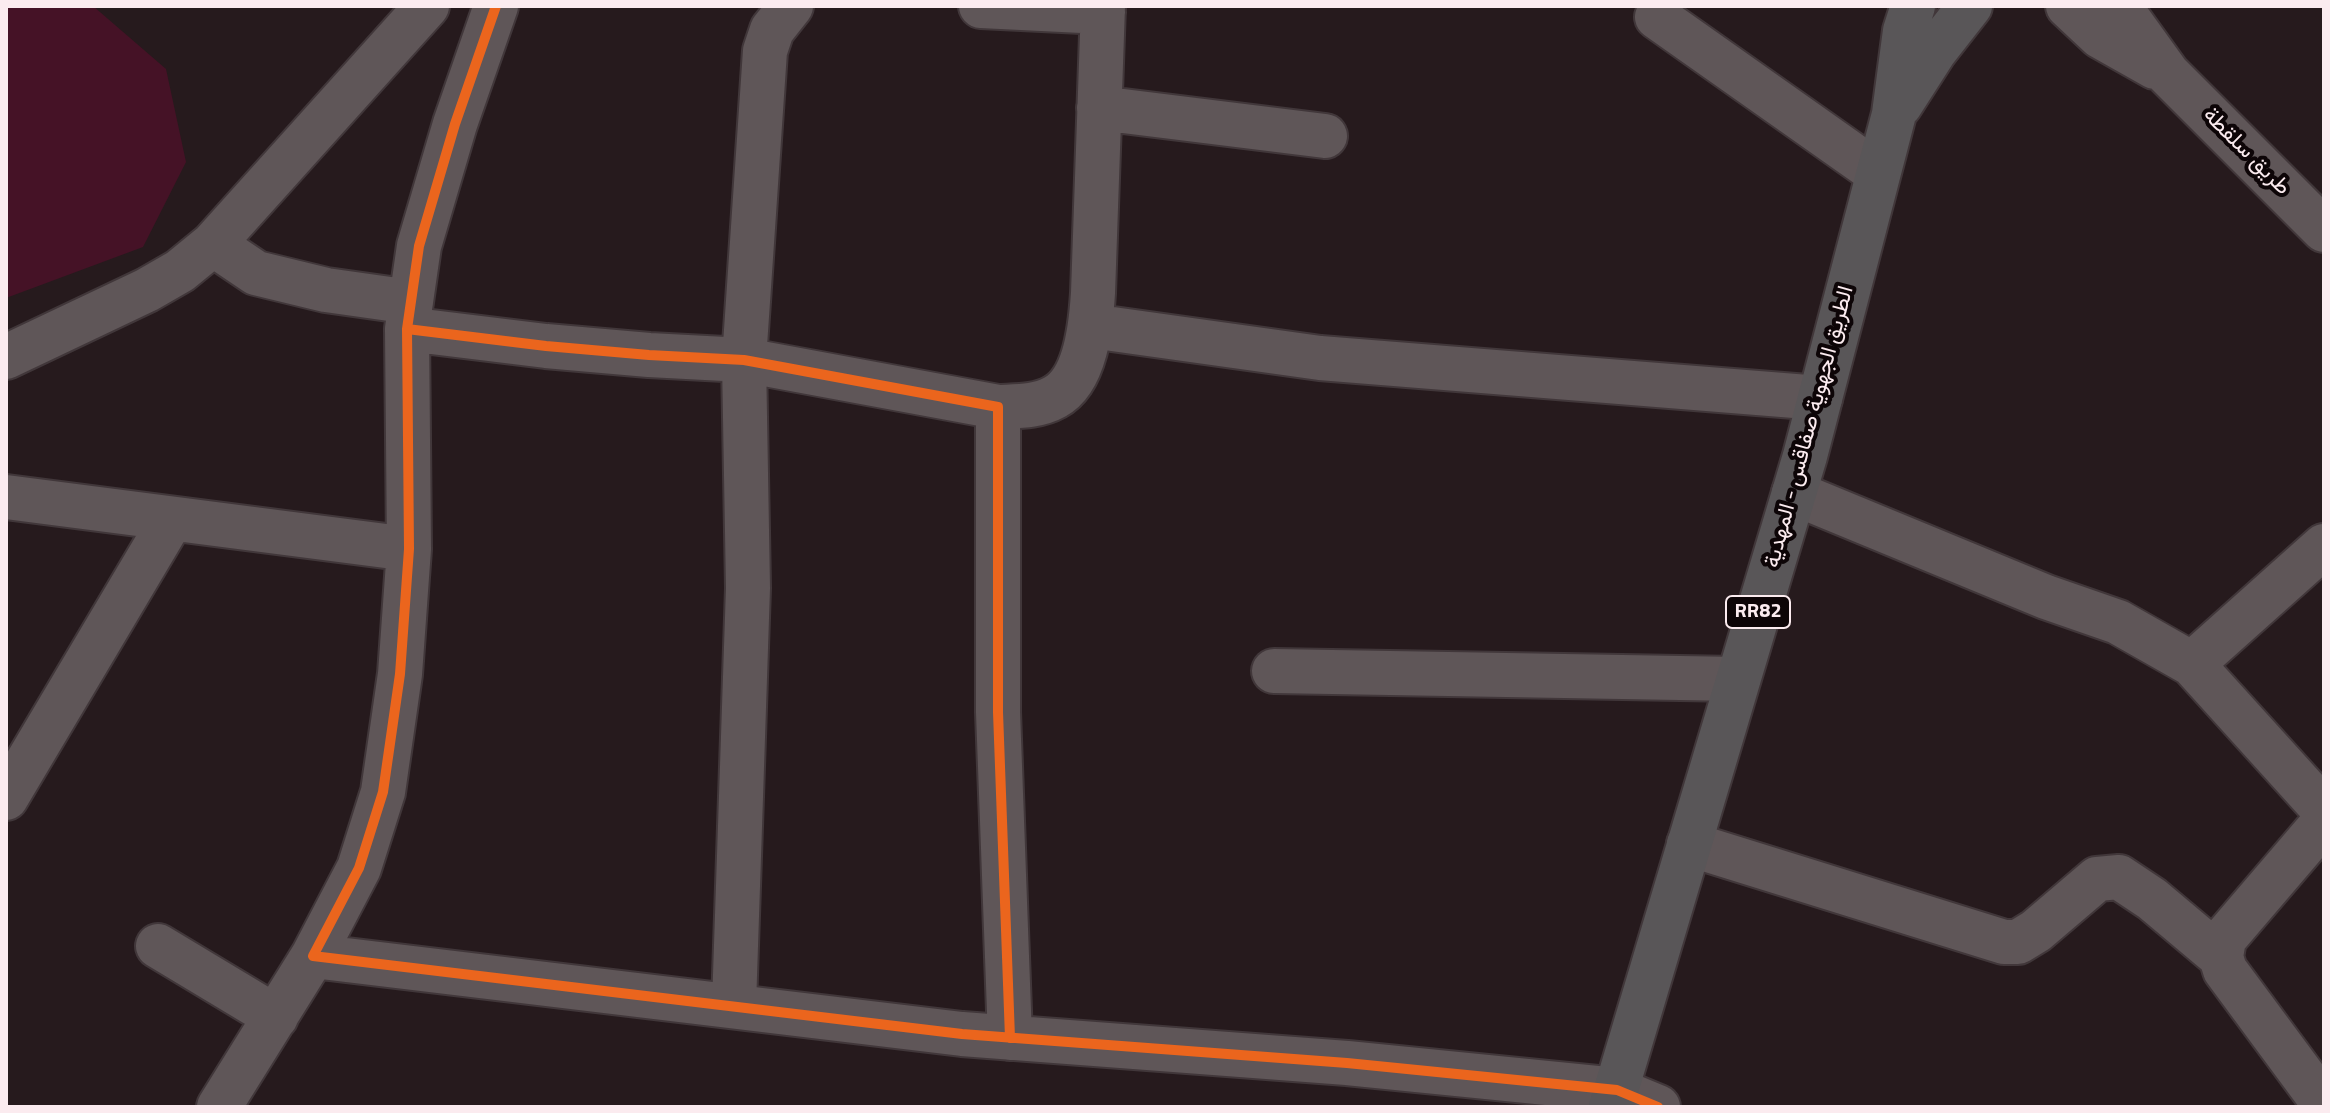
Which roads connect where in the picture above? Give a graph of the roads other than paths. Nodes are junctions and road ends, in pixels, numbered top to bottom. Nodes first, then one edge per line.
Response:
1 (427, 6) edge
2 (461, 6) edge
3 (496, 6) edge
4 (791, 6) edge
5 (981, 6) edge
6 (1913, 6) edge
7 (1970, 6) edge
8 (2068, 6) edge
9 (2119, 6) edge
10 (1103, 9) edge
11 (1657, 17) dead end
12 (482, 48) junction
13 (2168, 74) junction
14 (1099, 108) junction
15 (1894, 114) junction
16 (1325, 136) dead end
17 (1878, 173) junction
18 (2324, 230) edge
19 (213, 244) junction
20 (409, 316) junction
21 (1091, 326) junction
22 (6, 357) edge
23 (744, 360) junction
24 (1820, 398) junction
25 (998, 407) junction
26 (1794, 493) junction
27 (6, 497) edge
28 (171, 520) junction
29 (2324, 546) edge
30 (409, 549) junction
31 (2192, 664) junction
32 (1274, 671) dead end
33 (1738, 679) junction
34 (6, 798) edge
35 (2324, 810) edge
36 (2324, 822) edge
37 (1689, 844) junction
38 (158, 946) dead end
39 (313, 956) junction
40 (2221, 957) junction
41 (734, 1005) junction
42 (276, 1017) junction
43 (1010, 1038) junction
44 (1614, 1098) edge
45 (2324, 1104) edge
46 (219, 1107) edge
47 (1658, 1107) edge

1 - 19 street
2 - 12 street
3 - 12 street
4 - 23 street
5 - 10 street
6 - 15 main road, الطريق الجهوية صفاقس - المهدية / RR82
7 - 15 main road, الطريق الجهوية صفاقس - المهدية / RR82
8 - 13 street, طريق سلقطة
9 - 13 street, طريق سلقطة
10 - 14 street
11 - 17 street
12 - 20 street
13 - 18 street, طريق سلقطة
14 - 16 street
14 - 21 street
15 - 17 main road, الطريق الجهوية صفاقس - المهدية / RR82
17 - 24 main road, الطريق الجهوية صفاقس - المهدية / RR82
19 - 20 street
19 - 22 street
20 - 23 street
20 - 30 street
21 - 24 street
21 - 25 street
23 - 25 street
23 - 41 street
24 - 26 main road, الطريق الجهوية صفاقس - المهدية / RR82
25 - 43 street
26 - 31 street
26 - 33 main road, الطريق الجهوية صفاقس - المهدية / RR82
27 - 28 street
28 - 30 street
28 - 34 street
29 - 31 street
30 - 39 street
31 - 35 street
32 - 33 street
33 - 37 main road, الطريق الجهوية صفاقس - المهدية / RR82
36 - 40 street
37 - 40 street
37 - 44 main road, الطريق الجهوية صفاقس - المهدية / RR82
38 - 42 street
39 - 41 street
39 - 42 street
40 - 45 street
41 - 43 street
42 - 46 street
43 - 44 street
44 - 47 street

